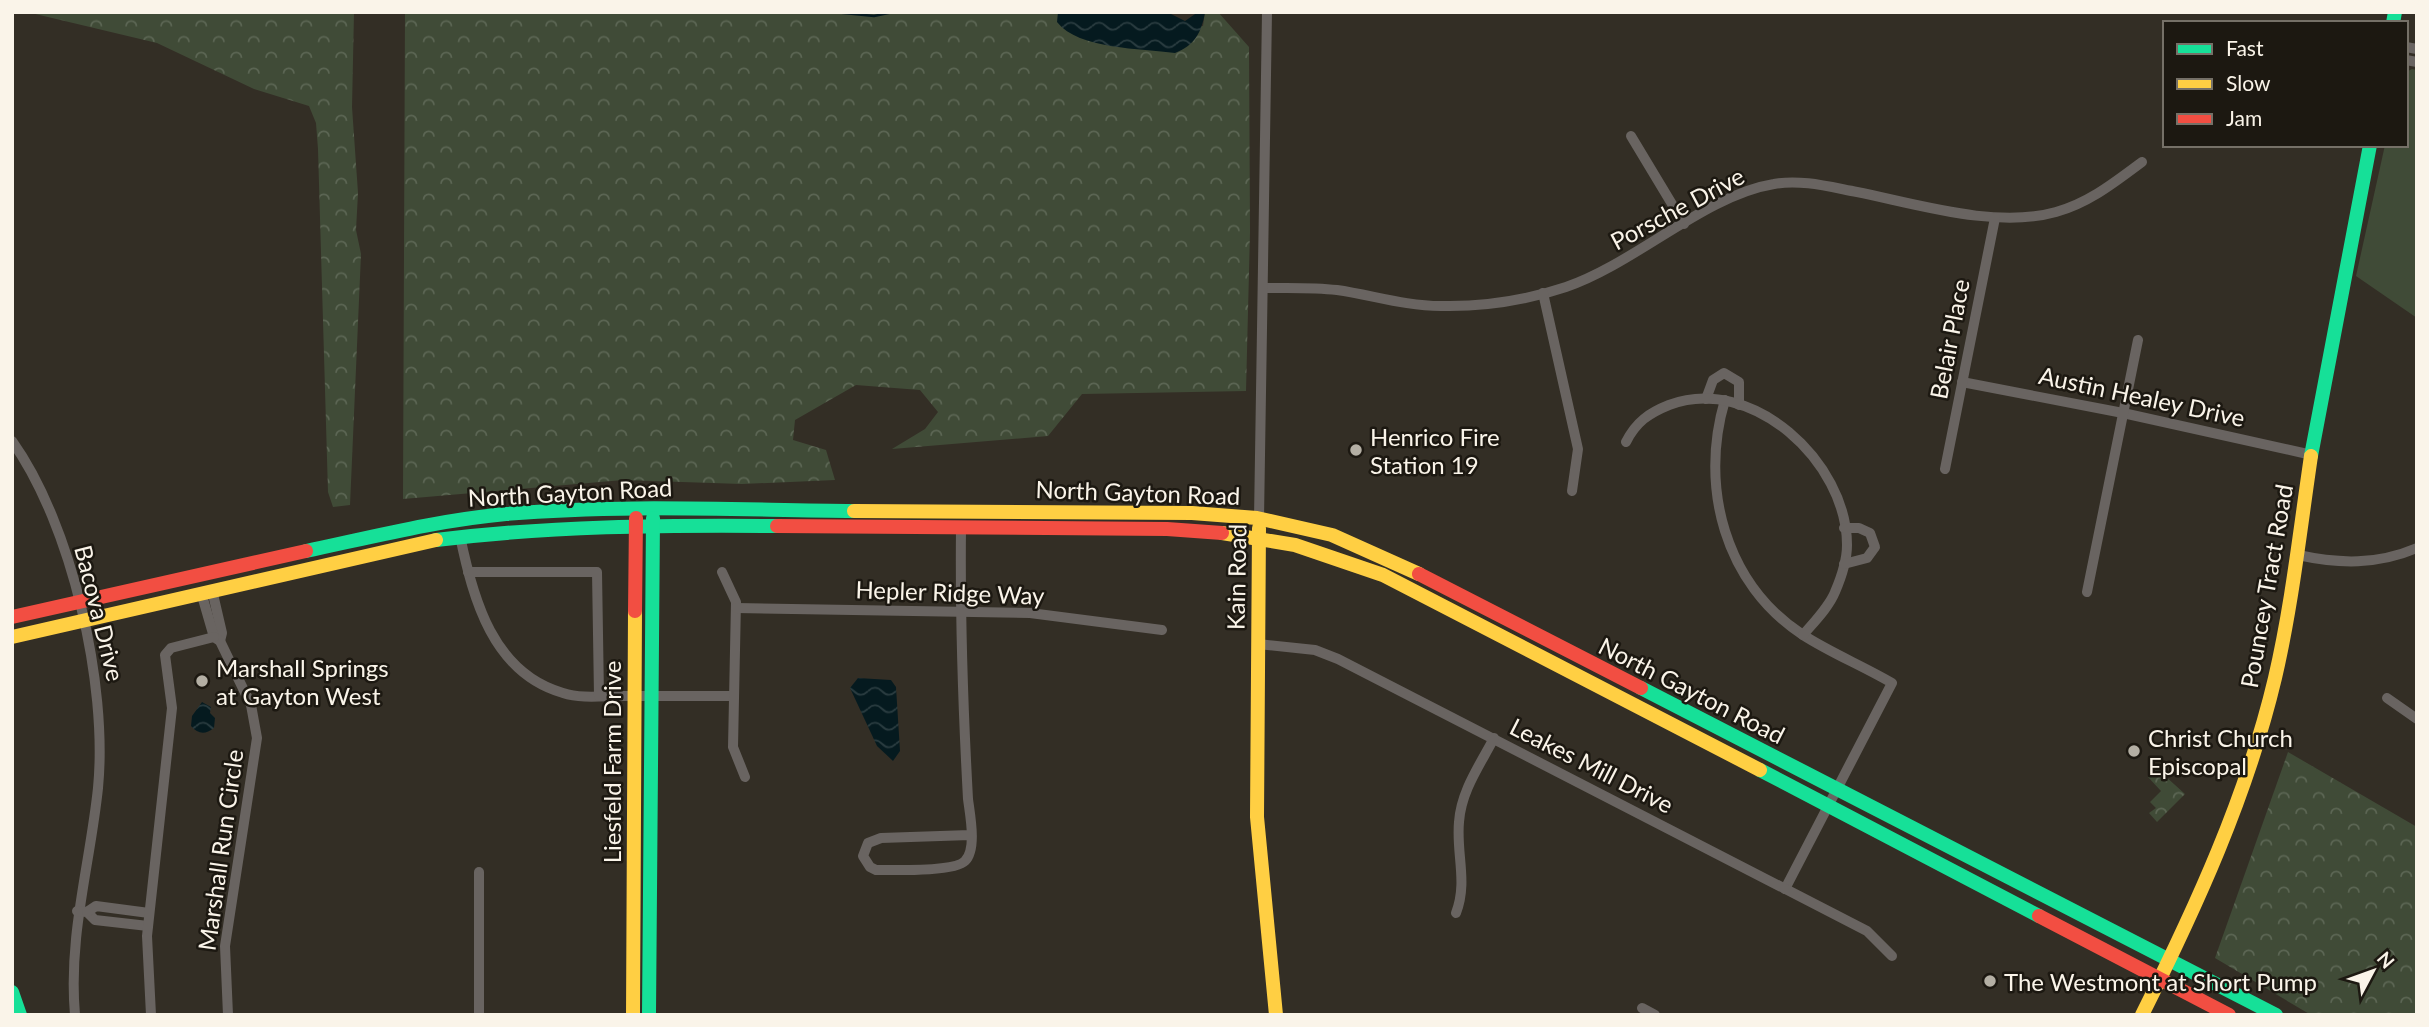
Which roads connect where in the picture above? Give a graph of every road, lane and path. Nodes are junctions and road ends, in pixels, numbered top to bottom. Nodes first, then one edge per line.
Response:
1 (1267, 12) edge
2 (1631, 136) dead end
3 (2370, 147) edge
4 (2142, 162) dead end
5 (1994, 218) junction
6 (1685, 225) junction
7 (1263, 288) junction
8 (1543, 293) junction
9 (2138, 340) dead end
10 (1962, 382) junction
11 (1706, 399) junction
12 (1725, 400) junction
13 (1740, 405) junction
14 (2123, 413) junction
15 (12, 441) edge
16 (1626, 442) dead end
17 (2312, 455) junction
18 (1945, 469) dead end
19 (1572, 491) dead end
20 (636, 509) junction
21 (653, 509) junction
22 (1259, 519) junction
23 (636, 526) junction
24 (653, 526) junction
25 (961, 528) junction
26 (1844, 528) junction
27 (460, 536) junction
28 (1259, 537) junction
29 (2417, 548) edge
30 (2298, 555) junction
31 (1844, 564) junction
32 (468, 572) junction
33 (722, 572) dead end
34 (206, 591) junction
35 (2087, 592) dead end
36 (78, 603) junction
37 (736, 608) junction
38 (961, 612) junction
39 (12, 617) edge
40 (83, 621) junction
41 (1163, 630) dead end
42 (1803, 635) junction
43 (12, 637) edge
44 (217, 639) junction
45 (1258, 645) junction
46 (599, 696) junction
47 (634, 696) junction
48 (652, 696) junction
49 (734, 696) junction
50 (2388, 698) dead end
51 (2417, 719) edge
52 (1494, 738) junction
53 (745, 778) dead end
54 (1837, 788) junction
55 (1828, 806) junction
56 (970, 835) junction
57 (479, 872) dead end
58 (1785, 889) junction
59 (125, 910) junction
60 (82, 911) junction
61 (149, 913) junction
62 (1456, 913) dead end
63 (123, 923) junction
64 (148, 926) junction
65 (1892, 956) dead end
66 (2170, 959) junction
67 (2161, 978) junction
68 (12, 992) edge
69 (1642, 1008) dead end
70 (20, 1015) edge
71 (75, 1015) edge
72 (151, 1015) edge
73 (228, 1015) edge
74 (479, 1015) edge
75 (633, 1015) edge
76 (649, 1015) edge
77 (1276, 1015) edge
78 (1655, 1015) edge
79 (2142, 1015) edge
80 (2229, 1015) edge
81 (2276, 1015) edge

1 - 7 street, Kain Road
2 - 6 street
3 - 17 main road, Pouncey Tract Road
4 - 5 street, Porsche Drive
5 - 6 street, Porsche Drive
5 - 10 street, Belair Place
6 - 8 street, Porsche Drive
7 - 8 street, Porsche Drive
7 - 22 street, Kain Road
8 - 19 street
9 - 14 street
10 - 14 street, Austin Healey Drive
10 - 18 street, Belair Place
11 - 12 street
11 - 13 street
11 - 16 street
12 - 13 street
12 - 42 street
13 - 26 street
14 - 17 street, Austin Healey Drive
14 - 35 street
15 - 36 street, Bacova Drive
17 - 30 main road, Pouncey Tract Road
20 - 21 main road, North Gayton Road
20 - 23 main road, Liesfeld Farm Drive
20 - 36 main road, North Gayton Road
21 - 22 main road, North Gayton Road
21 - 24 main road, Liesfeld Farm Drive
22 - 28 main road, Kain Road
22 - 54 main road, North Gayton Road
23 - 24 main road, North Gayton Road
23 - 27 main road, North Gayton Road
23 - 47 main road, Liesfeld Farm Drive
24 - 25 main road, North Gayton Road
24 - 48 main road, Liesfeld Farm Drive
25 - 28 main road, North Gayton Road
25 - 38 street
26 - 31 street
26 - 31 street
27 - 32 street
27 - 34 main road, North Gayton Road
28 - 45 main road, Kain Road
28 - 55 main road, North Gayton Road
29 - 30 street
30 - 66 main road, Pouncey Tract Road
31 - 42 street
32 - 46 street
32 - 46 street
33 - 37 street
34 - 40 main road, North Gayton Road
34 - 44 street, Marshall Run Circle
36 - 39 main road, North Gayton Road
36 - 40 street, Bacova Drive
37 - 38 street, Hepler Ridge Way
37 - 49 street
38 - 41 street, Hepler Ridge Way
38 - 56 street
40 - 43 main road, North Gayton Road
40 - 60 street, Bacova Drive
42 - 54 street
44 - 61 street
44 - 73 street, Marshall Run Circle
45 - 52 street, Leakes Mill Drive
45 - 77 main road, Kain Road
46 - 47 street
47 - 48 street
47 - 75 main road, Liesfeld Farm Drive
48 - 49 street
48 - 76 main road, Liesfeld Farm Drive
49 - 53 street
50 - 51 street
52 - 58 street, Leakes Mill Drive
52 - 62 street
54 - 55 street
54 - 66 main road, North Gayton Road
55 - 58 street
55 - 67 main road, North Gayton Road
56 - 56 street
57 - 74 street
58 - 65 street, Leakes Mill Drive
59 - 60 street
59 - 61 street
59 - 63 street
60 - 63 street
60 - 71 street, Bacova Drive
61 - 64 street
63 - 64 street
64 - 72 street
66 - 67 main road, Pouncey Tract Road
66 - 81 main road, North Gayton Road
67 - 79 main road, Pouncey Tract Road
67 - 80 main road, North Gayton Road
68 - 70 main road
69 - 78 street

